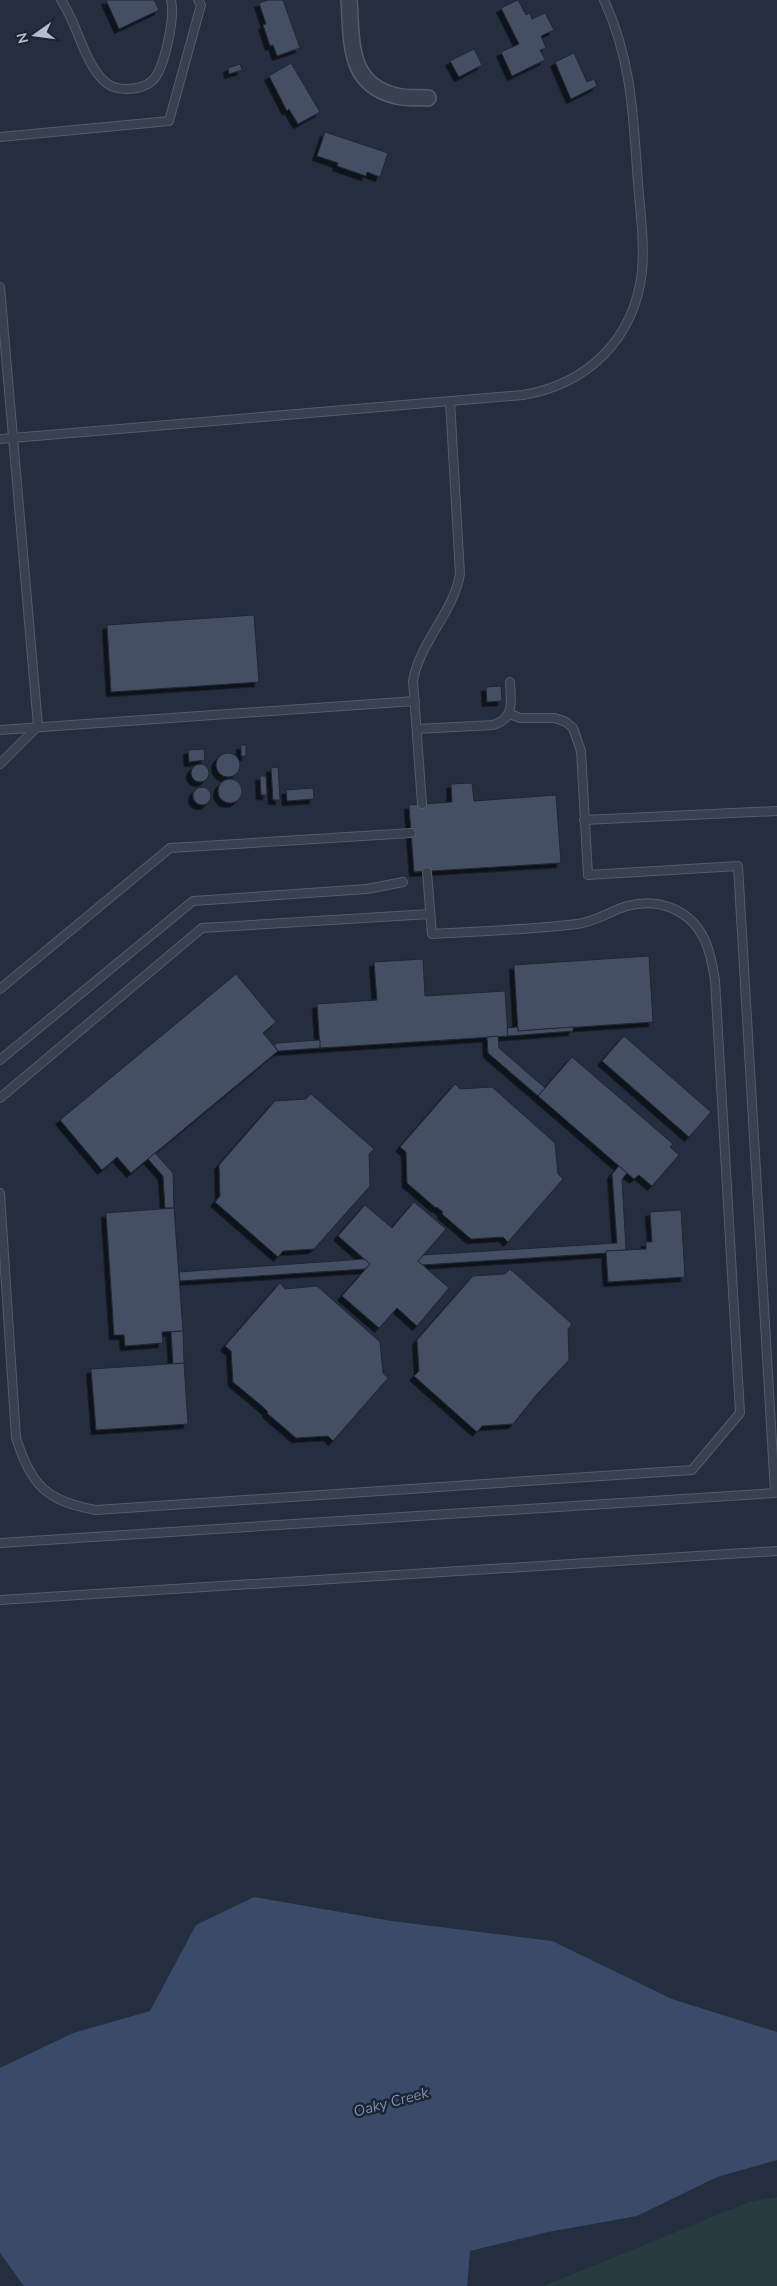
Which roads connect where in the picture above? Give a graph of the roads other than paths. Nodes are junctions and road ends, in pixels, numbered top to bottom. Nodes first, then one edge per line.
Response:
1 (61, 0) edge
2 (171, 0) edge
3 (198, 0) edge
4 (349, 0) edge
5 (604, 0) edge
6 (428, 98) dead end
7 (0, 136) edge
8 (0, 286) edge
9 (0, 400) edge
10 (10, 400) junction
11 (450, 401) junction
12 (13, 438) junction
13 (0, 439) edge
14 (510, 682) dead end
15 (415, 701) junction
16 (510, 714) junction
17 (38, 726) junction
18 (0, 730) edge
19 (417, 730) junction
20 (0, 764) edge
21 (422, 804) dead end
22 (777, 811) edge
23 (584, 820) junction
24 (411, 833) dead end
25 (427, 872) dead end
26 (403, 882) dead end
27 (430, 914) junction
28 (0, 989) edge
29 (0, 1060) edge
30 (0, 1098) edge
31 (0, 1193) edge
32 (0, 1544) edge
33 (777, 1551) edge
34 (0, 1600) edge

1 - 2 lane
3 - 7 lane
4 - 6 street
5 - 11 lane
8 - 10 lane
9 - 10 lane
10 - 12 lane
11 - 12 lane
11 - 15 lane
12 - 13 lane
12 - 17 lane
14 - 16 lane
15 - 17 lane
15 - 19 lane
16 - 19 lane
16 - 23 lane
17 - 18 lane
17 - 20 lane
19 - 21 lane
22 - 23 lane
23 - 32 lane
24 - 28 lane
25 - 27 lane
26 - 29 lane
27 - 30 lane
27 - 31 lane
33 - 34 lane

